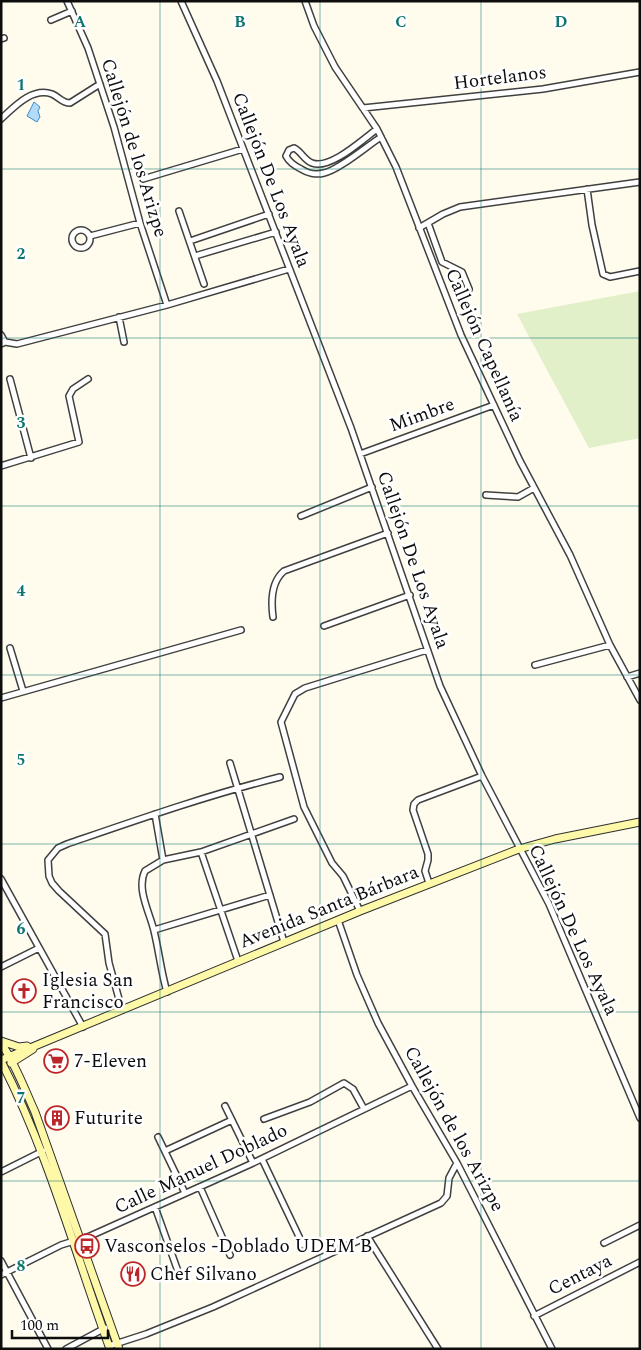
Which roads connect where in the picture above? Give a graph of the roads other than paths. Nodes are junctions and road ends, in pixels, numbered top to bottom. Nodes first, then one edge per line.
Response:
1 (68, 1) edge
2 (182, 1) edge
3 (305, 1) edge
4 (72, 11) junction
5 (51, 20) dead end
6 (640, 72) edge
7 (100, 84) junction
8 (363, 108) junction
9 (1, 119) edge
10 (377, 129) junction
11 (381, 137) junction
12 (357, 144) junction
13 (243, 149) junction
14 (361, 150) junction
15 (143, 179) dead end
16 (640, 182) edge
17 (587, 189) junction
18 (180, 211) dead end
19 (269, 214) junction
20 (140, 223) junction
21 (428, 223) junction
22 (419, 228) junction
23 (276, 232) junction
24 (90, 236) dead end
25 (190, 241) junction
26 (195, 256) junction
27 (289, 270) junction
28 (640, 272) edge
29 (204, 284) dead end
30 (470, 289) dead end
31 (167, 305) junction
32 (119, 316) junction
33 (1, 334) edge
34 (124, 342) dead end
35 (3, 343) edge
36 (10, 380) dead end
37 (88, 380) dead end
38 (494, 405) junction
39 (360, 454) junction
40 (31, 458) junction
41 (1, 466) edge
42 (372, 487) junction
43 (534, 488) junction
44 (486, 495) dead end
45 (301, 516) dead end
46 (388, 533) junction
47 (410, 596) junction
48 (273, 617) dead end
49 (324, 626) dead end
50 (241, 630) dead end
51 (610, 644) junction
52 (10, 648) dead end
53 (428, 650) junction
54 (535, 665) dead end
55 (640, 673) edge
56 (627, 677) junction
57 (23, 692) junction
58 (1, 698) edge
59 (640, 700) edge
60 (230, 763) dead end
61 (482, 776) junction
62 (280, 777) dead end
63 (238, 788) junction
64 (155, 814) junction
65 (294, 819) dead end
66 (640, 822) edge
67 (251, 835) junction
68 (519, 849) junction
69 (201, 852) junction
70 (163, 860) junction
71 (1, 879) edge
72 (429, 883) junction
73 (270, 895) junction
74 (220, 910) junction
75 (360, 910) junction
76 (338, 920) junction
77 (154, 930) junction
78 (284, 942) junction
79 (39, 948) junction
80 (238, 962) junction
81 (1, 967) edge
82 (166, 992) junction
83 (122, 1010) junction
84 (84, 1027) junction
85 (1, 1042) edge
86 (35, 1046) junction
87 (12, 1059) junction
88 (2, 1064) edge
89 (412, 1086) junction
90 (225, 1106) dead end
91 (364, 1109) junction
92 (640, 1118) edge
93 (264, 1119) dead end
94 (232, 1120) junction
95 (158, 1136) dead end
96 (48, 1148) junction
97 (165, 1151) junction
98 (41, 1152) junction
99 (262, 1159) junction
100 (253, 1163) junction
101 (457, 1164) junction
102 (1, 1172) edge
103 (200, 1187) junction
104 (184, 1193) junction
105 (155, 1207) junction
106 (640, 1225) edge
107 (367, 1236) junction
108 (80, 1239) junction
109 (72, 1240) junction
110 (604, 1243) dead end
111 (303, 1245) dead end
112 (230, 1254) dead end
113 (1, 1261) edge
114 (640, 1262) edge
115 (8, 1272) junction
116 (1, 1275) edge
117 (180, 1277) dead end
118 (534, 1316) junction
119 (110, 1325) junction
120 (103, 1330) junction
121 (118, 1346) edge
122 (109, 1347) edge
123 (48, 1349) edge
124 (66, 1349) edge
125 (438, 1349) edge
126 (552, 1349) edge

1 - 4 street, Callejón de los Arizpe
2 - 13 street, Callejón De Los Ayala
3 - 8 street, Callejón Capellanía
4 - 5 street
4 - 7 street, Callejón de los Arizpe
6 - 8 street, Hortelanos
7 - 9 street
7 - 20 street, Callejón de los Arizpe
8 - 10 street, Callejón Capellanía
10 - 11 street, Callejón Capellanía
10 - 12 street
11 - 14 street
11 - 22 street, Callejón Capellanía
12 - 14 street
12 - 14 street
13 - 15 street
13 - 19 street, Callejón De Los Ayala
16 - 17 street
17 - 21 street
17 - 28 street
18 - 25 street
19 - 23 street, Callejón De Los Ayala
19 - 25 street
20 - 24 street
20 - 31 street, Callejón de los Arizpe
21 - 22 street
21 - 30 street
22 - 38 street, Callejón Capellanía
23 - 26 street
23 - 27 street, Callejón De Los Ayala
25 - 26 street
26 - 29 street
27 - 31 street
27 - 39 street, Callejón De Los Ayala
31 - 32 street
32 - 34 street
32 - 35 street
33 - 35 street
36 - 40 street
37 - 40 street
38 - 39 street, Mimbre
38 - 43 street, Callejón Capellanía
39 - 42 street, Callejón De Los Ayala
40 - 41 street
42 - 45 street
42 - 46 street, Callejón De Los Ayala
43 - 44 street
43 - 51 street, Callejón Capellanía
46 - 47 street, Callejón De Los Ayala
46 - 48 street
47 - 49 street
47 - 53 street, Callejón De Los Ayala
50 - 57 street
51 - 54 street
51 - 56 street, Callejón Capellanía
52 - 57 street
53 - 61 street, Callejón De Los Ayala
53 - 75 street
55 - 56 street
56 - 59 street, Callejón Capellanía
57 - 58 street
60 - 63 street
61 - 68 street, Callejón De Los Ayala
61 - 72 street
62 - 63 street
63 - 64 street
63 - 67 street
64 - 70 street
64 - 83 street
65 - 67 street
66 - 68 street, Avenida Santa Bárbara
67 - 69 street
67 - 73 street
68 - 72 street, Avenida Santa Bárbara
68 - 92 street, Callejón De Los Ayala
69 - 70 street
69 - 74 street
70 - 77 street
71 - 79 street
72 - 75 street, Avenida Santa Bárbara
73 - 74 street
73 - 78 street
74 - 77 street
74 - 80 street
75 - 76 street, Avenida Santa Bárbara
76 - 78 street, Avenida Santa Bárbara
76 - 89 street, Callejón de los Arizpe
77 - 82 street
78 - 80 street, Avenida Santa Bárbara
79 - 81 street
79 - 84 street
80 - 82 street, Avenida Santa Bárbara
82 - 83 street, Avenida Santa Bárbara
83 - 84 street, Avenida Santa Bárbara
84 - 86 street, Avenida Santa Bárbara
85 - 86 street
85 - 87 street
86 - 87 street, Avenida Santa Bárbara
87 - 88 street, Avenida Santa Bárbara
87 - 96 street
88 - 98 street
89 - 91 street, Calle Manuel Doblado
89 - 101 street, Callejón de los Arizpe
90 - 94 street
91 - 93 street
91 - 99 street, Calle Manuel Doblado
94 - 97 street
94 - 100 street
95 - 97 street
96 - 98 street
96 - 108 street
97 - 104 street
98 - 102 street
98 - 109 street
99 - 100 street, Calle Manuel Doblado
99 - 111 street
100 - 103 street, Calle Manuel Doblado
101 - 107 street
101 - 118 street, Callejón de los Arizpe
103 - 104 street, Calle Manuel Doblado
103 - 112 street
104 - 105 street, Calle Manuel Doblado
105 - 108 street, Calle Manuel Doblado
105 - 117 street
106 - 110 street
107 - 121 street
107 - 125 street
108 - 109 street, Calle Manuel Doblado
108 - 119 street
109 - 115 street, Calle Manuel Doblado
109 - 120 street
113 - 115 street
114 - 118 street, Centaya
115 - 116 street, Calle Manuel Doblado
115 - 123 street
118 - 126 street, Callejón de los Arizpe
119 - 120 street
119 - 121 street
120 - 122 street
120 - 124 street
121 - 122 street

